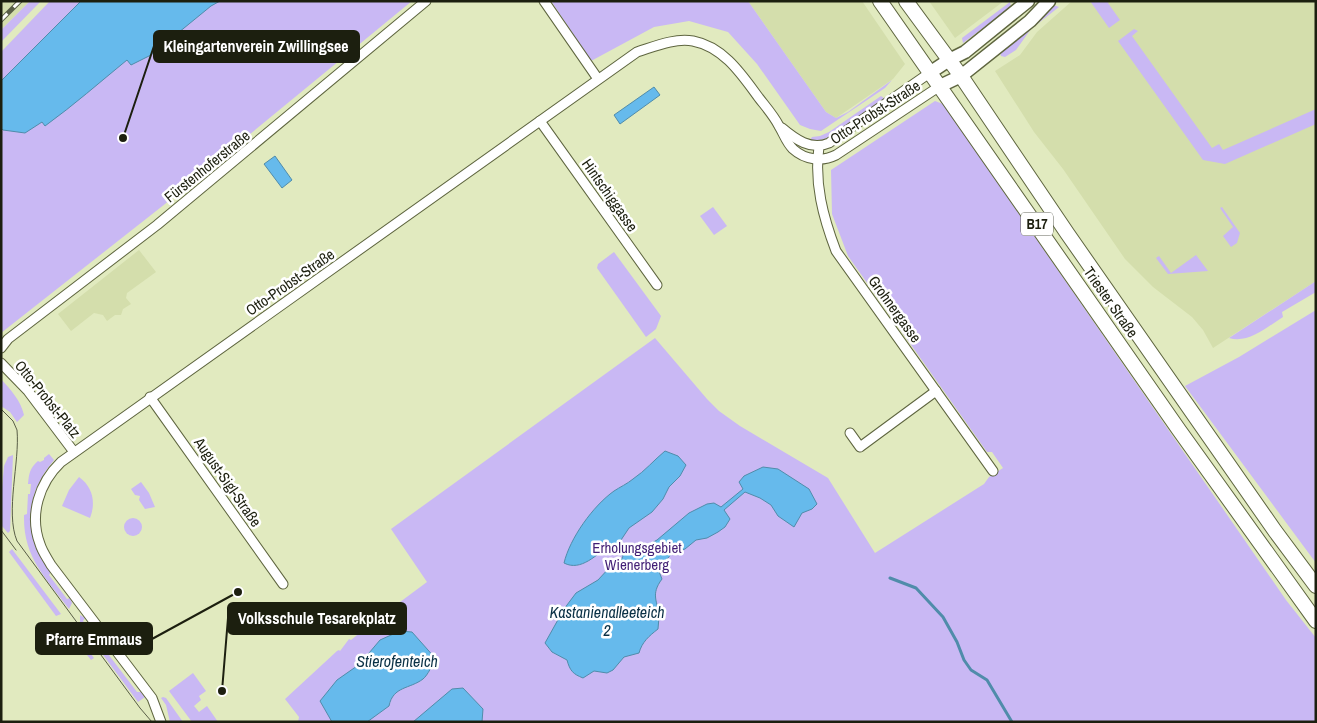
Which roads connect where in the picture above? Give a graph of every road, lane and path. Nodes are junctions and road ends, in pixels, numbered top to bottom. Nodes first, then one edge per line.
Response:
1 (426, 1) edge
2 (544, 1) edge
3 (880, 1) edge
4 (906, 1) edge
5 (1028, 1) edge
6 (1049, 1) edge
7 (949, 60) junction
8 (931, 72) junction
9 (961, 76) junction
10 (598, 80) junction
11 (940, 86) junction
12 (540, 120) junction
13 (780, 126) junction
14 (819, 147) junction
15 (817, 159) junction
16 (657, 285) dead end
17 (1, 348) edge
18 (1, 363) edge
19 (936, 391) junction
20 (150, 397) junction
21 (850, 433) dead end
22 (74, 452) junction
23 (993, 471) dead end
24 (283, 584) dead end
25 (1316, 586) edge
26 (1316, 620) edge
27 (161, 722) edge

1 - 17 street, Fürstenhoferstraße
2 - 10 street
3 - 8 main road, Triester Straße / B17
4 - 7 main road, Triester Straße / B17
5 - 7 street
6 - 9 street
7 - 8 street
7 - 9 main road, Triester Straße / B17
8 - 11 main road, Triester Straße / B17
8 - 14 street, Otto-Probst-Straße
9 - 11 street
9 - 25 main road, Triester Straße / B17
10 - 12 street, Otto-Probst-Straße
10 - 13 street, Otto-Probst-Straße
11 - 15 street, Otto-Probst-Straße
11 - 26 main road, Triester Straße / B17
12 - 16 street, Hintschiggasse
12 - 20 street, Otto-Probst-Straße
13 - 14 street, Otto-Probst-Straße
13 - 15 street, Otto-Probst-Straße
14 - 15 street, Grohnergasse
15 - 19 street, Grohnergasse
18 - 22 street, Otto-Probst-Platz
19 - 21 street
19 - 23 street, Grohnergasse
20 - 22 street, Otto-Probst-Straße
20 - 24 street, August-Sigl-Straße
22 - 27 street, Otto-Probst-Straße

